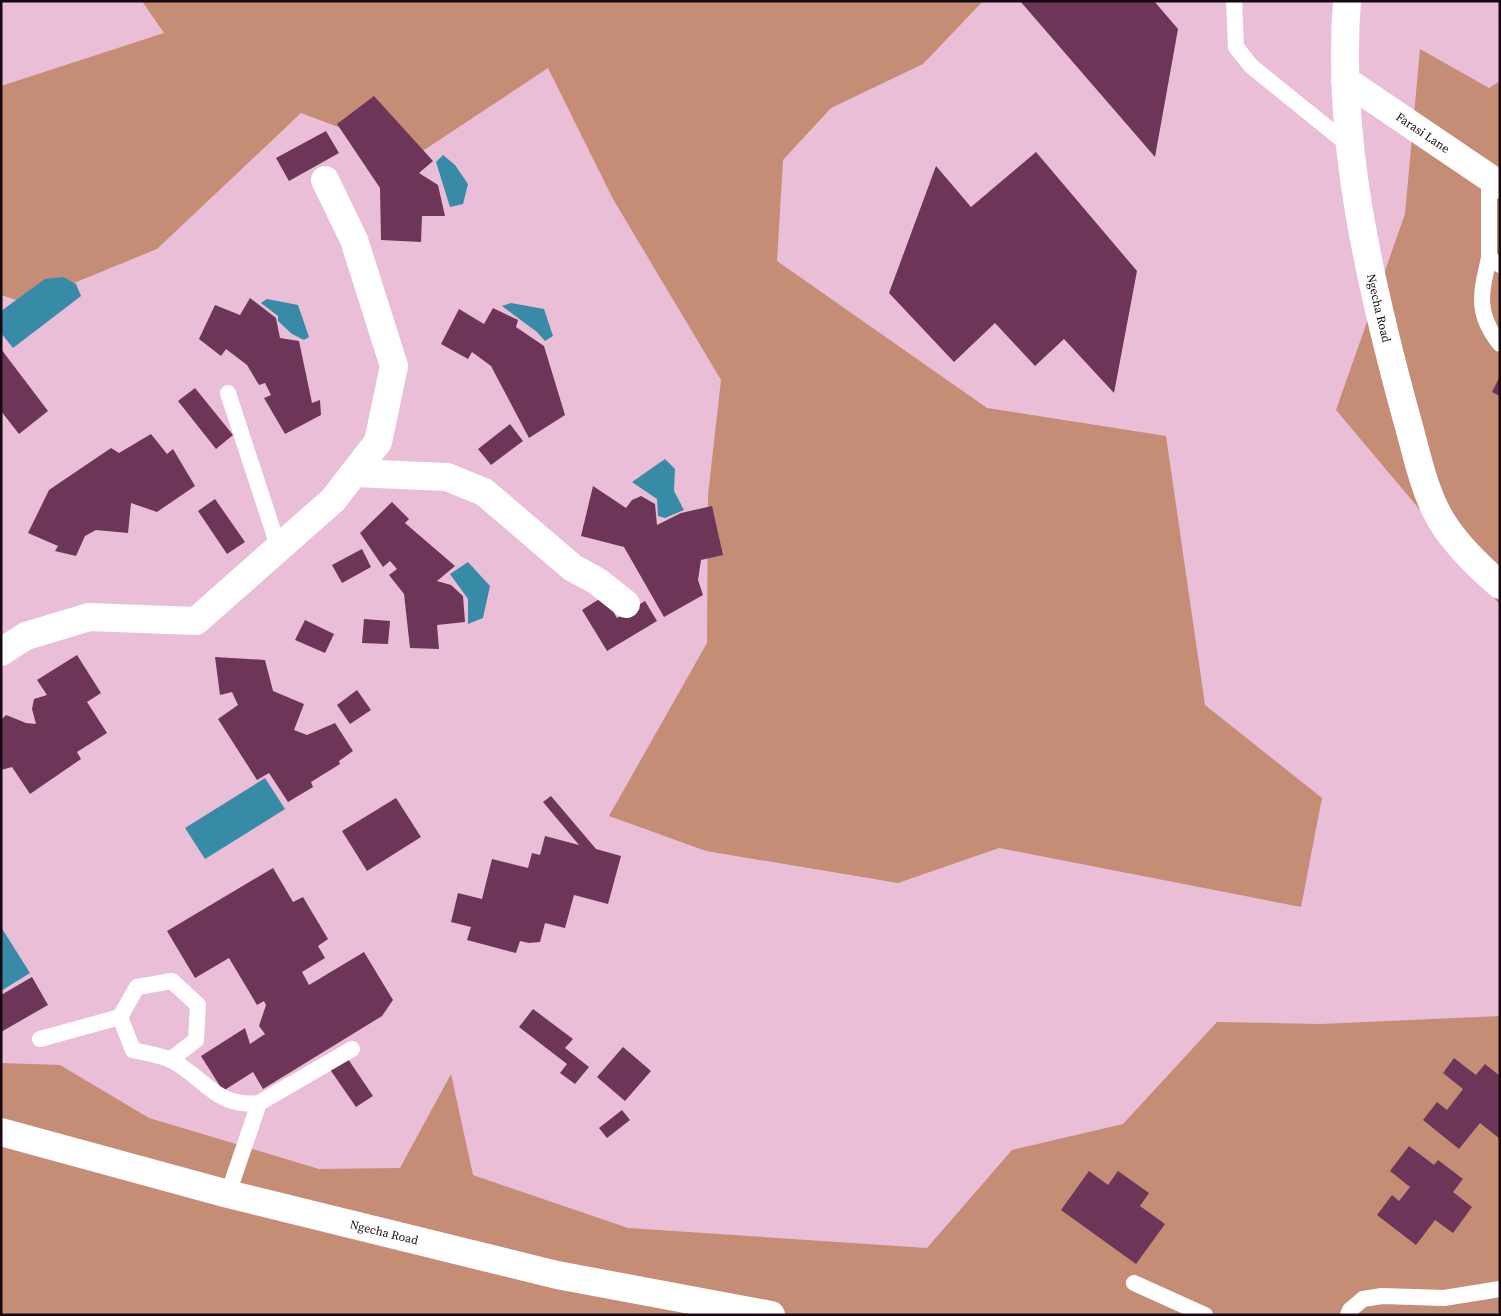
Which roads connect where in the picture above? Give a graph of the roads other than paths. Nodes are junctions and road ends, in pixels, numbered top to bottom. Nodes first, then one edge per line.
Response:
1 (1234, 1) edge
2 (1347, 1) edge
3 (1345, 80) junction
4 (1350, 146) junction
5 (325, 180) dead end
6 (1494, 181) edge
7 (1494, 262) edge
8 (1500, 344) edge
9 (228, 392) dead end
10 (354, 473) junction
11 (279, 549) junction
12 (1500, 584) edge
13 (626, 604) dead end
14 (1, 652) edge
15 (120, 1018) junction
16 (40, 1039) dead end
17 (352, 1049) dead end
18 (170, 1060) junction
19 (259, 1103) junction
20 (1, 1132) edge
21 (228, 1194) junction
22 (1134, 1283) dead end
23 (1500, 1289) edge
24 (771, 1315) edge
25 (1205, 1315) edge
26 (1348, 1315) edge

1 - 4 lane
2 - 3 street, Ngecha Road
3 - 4 street, Ngecha Road
3 - 6 street, Farasi Lane
4 - 12 street, Ngecha Road
5 - 10 street
6 - 7 lane
7 - 8 lane
9 - 11 lane
10 - 11 street
10 - 13 street
11 - 14 street
15 - 16 lane
15 - 18 lane
15 - 18 lane
17 - 19 lane
18 - 19 lane
19 - 21 lane
20 - 21 street, Ngecha Road
21 - 24 street, Ngecha Road
22 - 25 lane
23 - 26 lane

